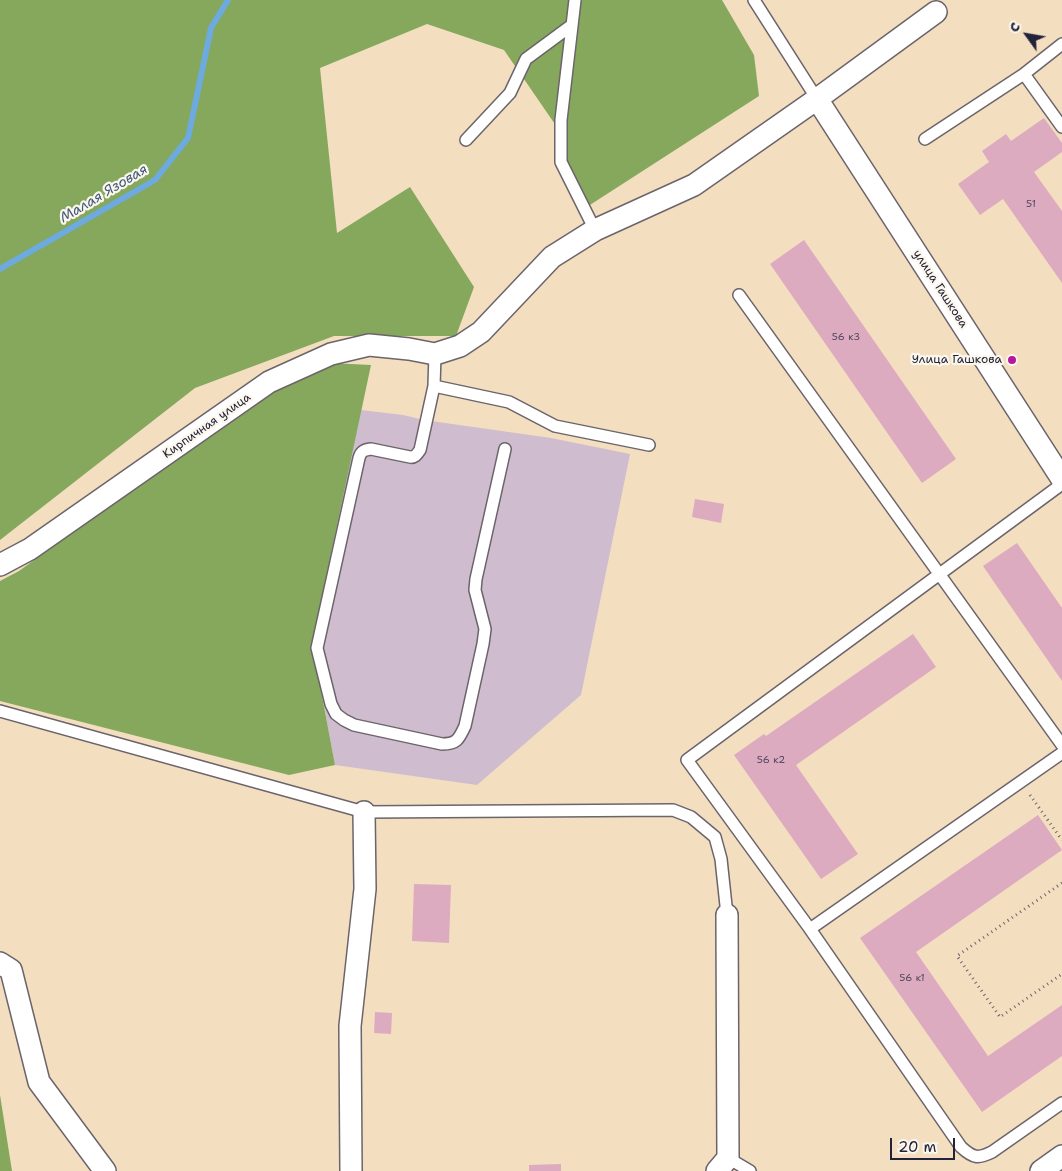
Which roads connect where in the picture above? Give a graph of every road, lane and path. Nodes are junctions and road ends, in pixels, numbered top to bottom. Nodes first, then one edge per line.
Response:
1 (576, 0) edge
2 (754, 0) edge
3 (936, 12) dead end
4 (572, 25) junction
5 (1062, 44) edge
6 (1024, 74) junction
7 (817, 99) junction
8 (1062, 127) edge
9 (925, 139) dead end
10 (466, 140) dead end
11 (595, 230) junction
12 (739, 295) dead end
13 (435, 354) junction
14 (434, 386) junction
15 (649, 445) dead end
16 (505, 449) dead end
17 (1062, 479) edge
18 (1062, 484) edge
19 (0, 565) edge
20 (939, 574) junction
21 (0, 711) edge
22 (1062, 745) edge
23 (1062, 754) edge
24 (1021, 782) junction
25 (364, 812) junction
26 (1062, 840) edge
27 (1062, 883) edge
28 (727, 915) joint
29 (810, 929) junction
30 (0, 963) edge
31 (1062, 974) edge
32 (1062, 1103) edge
33 (1062, 1156) edge
34 (722, 1164) edge
35 (105, 1171) edge
36 (351, 1171) edge
37 (750, 1171) edge
38 (1041, 1171) edge

1 - 4 lane
2 - 7 lane
3 - 7 street
4 - 10 lane
4 - 11 lane
5 - 6 lane
6 - 8 lane
6 - 9 lane
7 - 11 street
7 - 17 street, улица Гашкова
11 - 13 street
12 - 20 lane
13 - 14 lane
13 - 19 street, Кирпичная улица
14 - 15 lane
14 - 16 lane
18 - 20 lane
20 - 22 lane
20 - 29 lane
21 - 25 lane
23 - 24 lane
24 - 26 path
24 - 29 lane
25 - 28 lane
25 - 36 street
27 - 31 path
28 - 34 street
29 - 32 lane
30 - 35 street
33 - 38 street
34 - 37 lane

